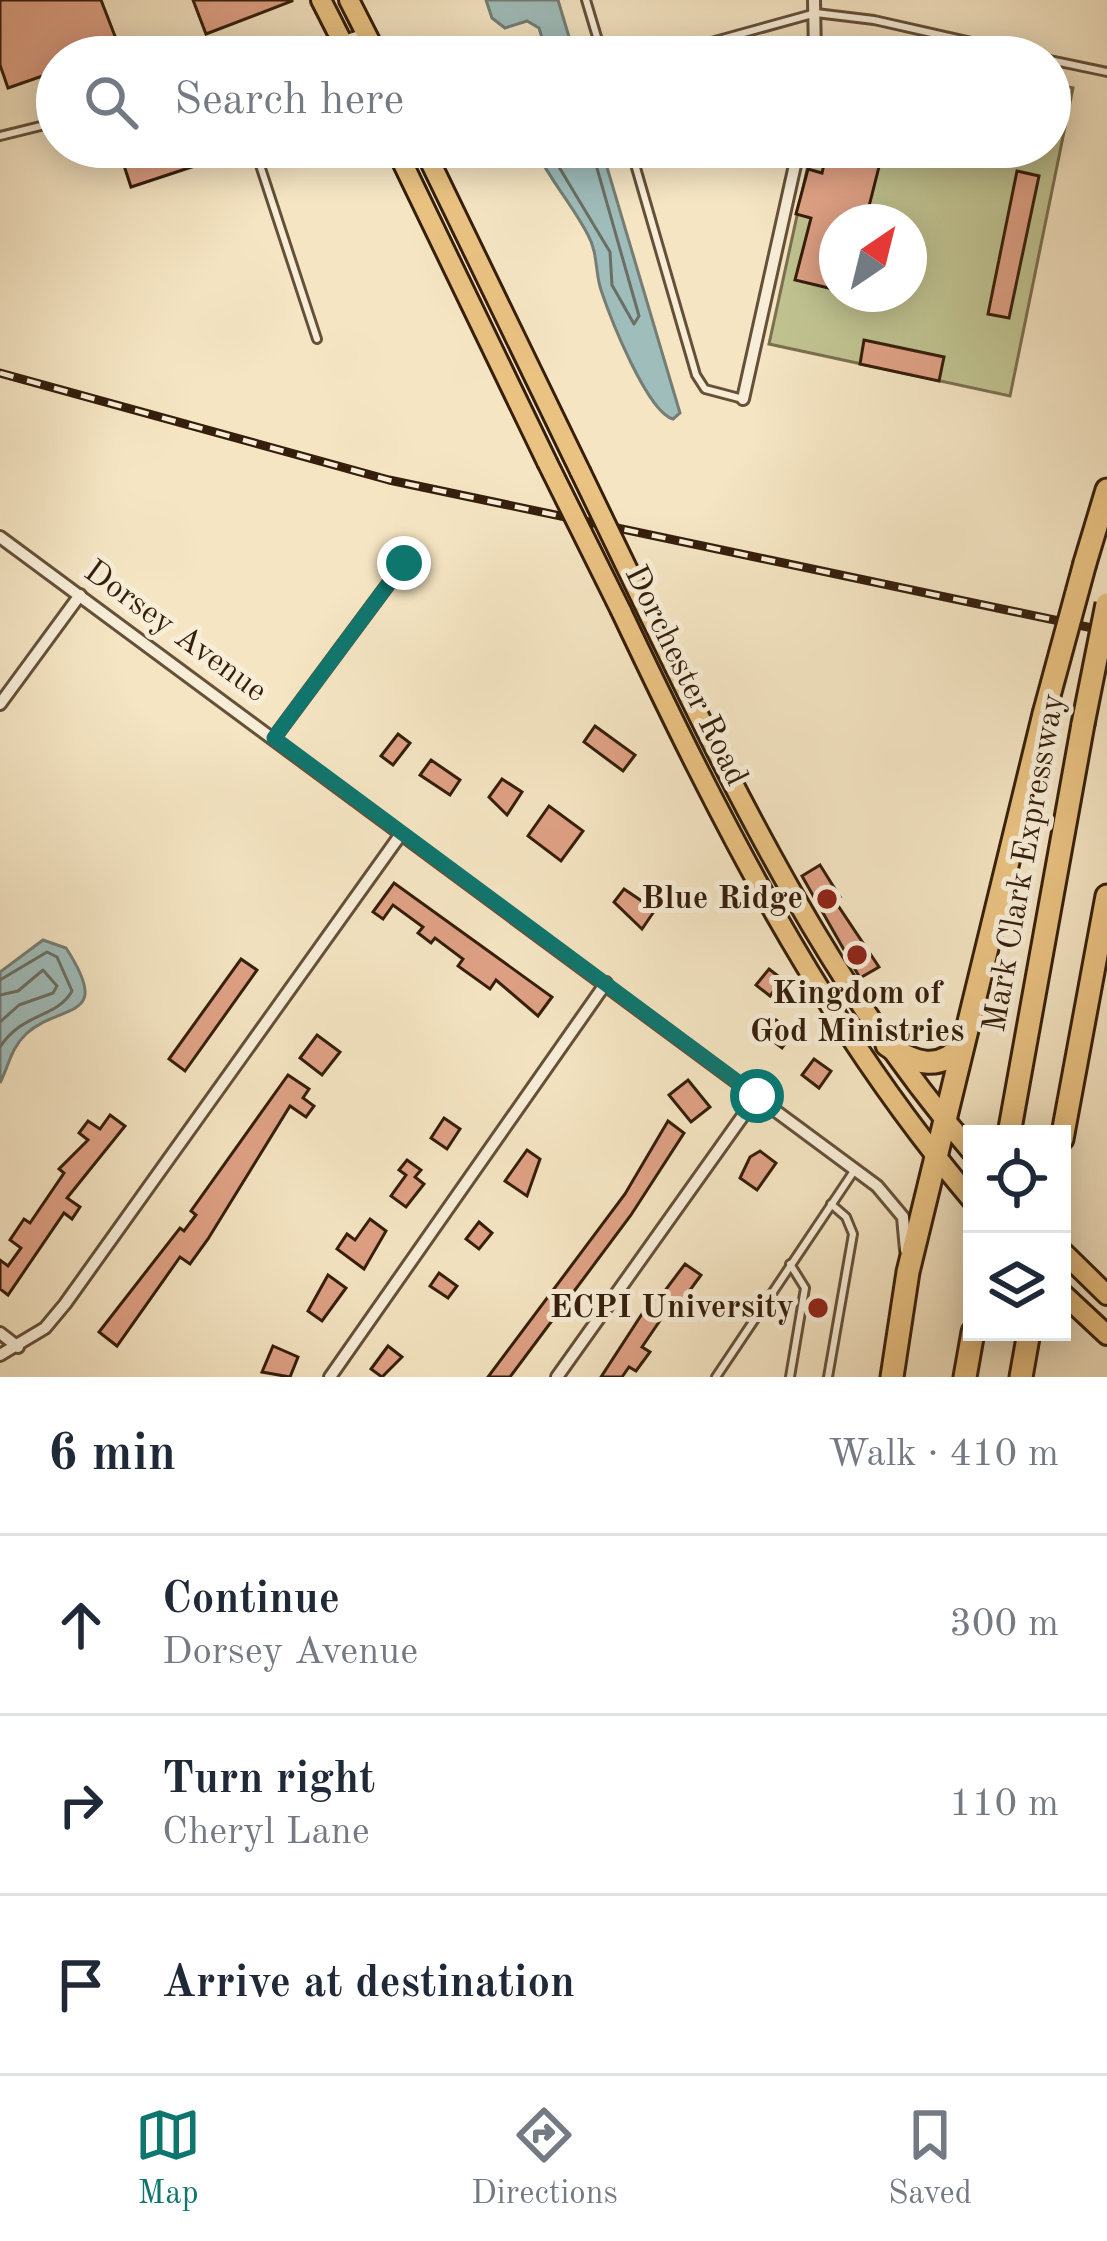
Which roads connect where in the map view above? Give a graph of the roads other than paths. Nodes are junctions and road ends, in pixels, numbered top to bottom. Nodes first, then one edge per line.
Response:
1 (321, 0) edge
2 (349, 0) edge
3 (586, 0) edge
4 (815, 7) edge
5 (365, 32) junction
6 (339, 36) edge
7 (360, 36) edge
8 (367, 36) edge
9 (597, 36) edge
10 (726, 36) edge
11 (945, 36) edge
12 (1071, 64) edge
13 (1107, 72) edge
14 (36, 127) edge
15 (0, 136) edge
16 (261, 168) edge
17 (405, 168) edge
18 (433, 168) edge
19 (636, 168) edge
20 (794, 168) edge
21 (317, 339) dead end
22 (743, 400) joint
23 (1107, 490) edge
24 (0, 538) edge
25 (404, 563) dead end
26 (80, 595) junction
27 (1107, 604) edge
28 (0, 704) edge
29 (274, 738) junction
30 (401, 834) junction
31 (1107, 896) edge
32 (606, 983) junction
33 (967, 1039) junction
34 (887, 1045) junction
35 (757, 1096) junction
36 (944, 1119) junction
37 (1011, 1125) edge
38 (1065, 1125) edge
39 (963, 1141) edge
40 (935, 1157) junction
41 (856, 1169) junction
42 (963, 1190) edge
43 (831, 1204) junction
44 (1071, 1260) edge
45 (790, 1264) junction
46 (908, 1271) junction
47 (1107, 1294) edge
48 (1071, 1301) edge
49 (0, 1333) edge
50 (1107, 1335) edge
51 (971, 1341) edge
52 (1028, 1341) edge
53 (18, 1347) junction
54 (0, 1355) edge
55 (330, 1377) edge
56 (557, 1377) edge
57 (716, 1377) edge
58 (790, 1377) edge
59 (828, 1377) edge
60 (892, 1377) edge
61 (965, 1377) edge
62 (1021, 1377) edge

1 - 6 main road
2 - 5 main road
3 - 9 lane
4 - 10 lane
4 - 11 lane
5 - 7 lane
5 - 8 main road
12 - 13 lane
14 - 15 lane
16 - 21 lane
17 - 40 main road, Dorchester Road, bridge
18 - 34 main road, Dorchester Road, bridge
19 - 22 lane
20 - 22 street
23 - 33 highway, bridge
24 - 26 street, Dorsey Avenue
25 - 29 street
26 - 28 street
26 - 29 street, Dorsey Avenue
27 - 37 highway, Mark Clark Expressway, bridge
29 - 30 street, Dorsey Avenue
30 - 32 street, Dorsey Avenue
30 - 53 street
31 - 38 highway
32 - 35 street, Dorsey Avenue
32 - 55 street
33 - 34 highway
33 - 36 highway
34 - 36 main road, Dorchester Road
35 - 41 street, Dorsey Avenue
35 - 56 street
36 - 39 main road, Dorchester Road
36 - 40 highway
40 - 42 main road, Dorchester Road
40 - 46 highway
41 - 43 lane
41 - 46 street, Dorsey Avenue
43 - 45 lane
43 - 59 lane
44 - 47 main road
45 - 57 lane
45 - 58 lane
46 - 60 highway
48 - 50 main road
49 - 53 street
51 - 61 highway
52 - 62 highway
53 - 54 street

